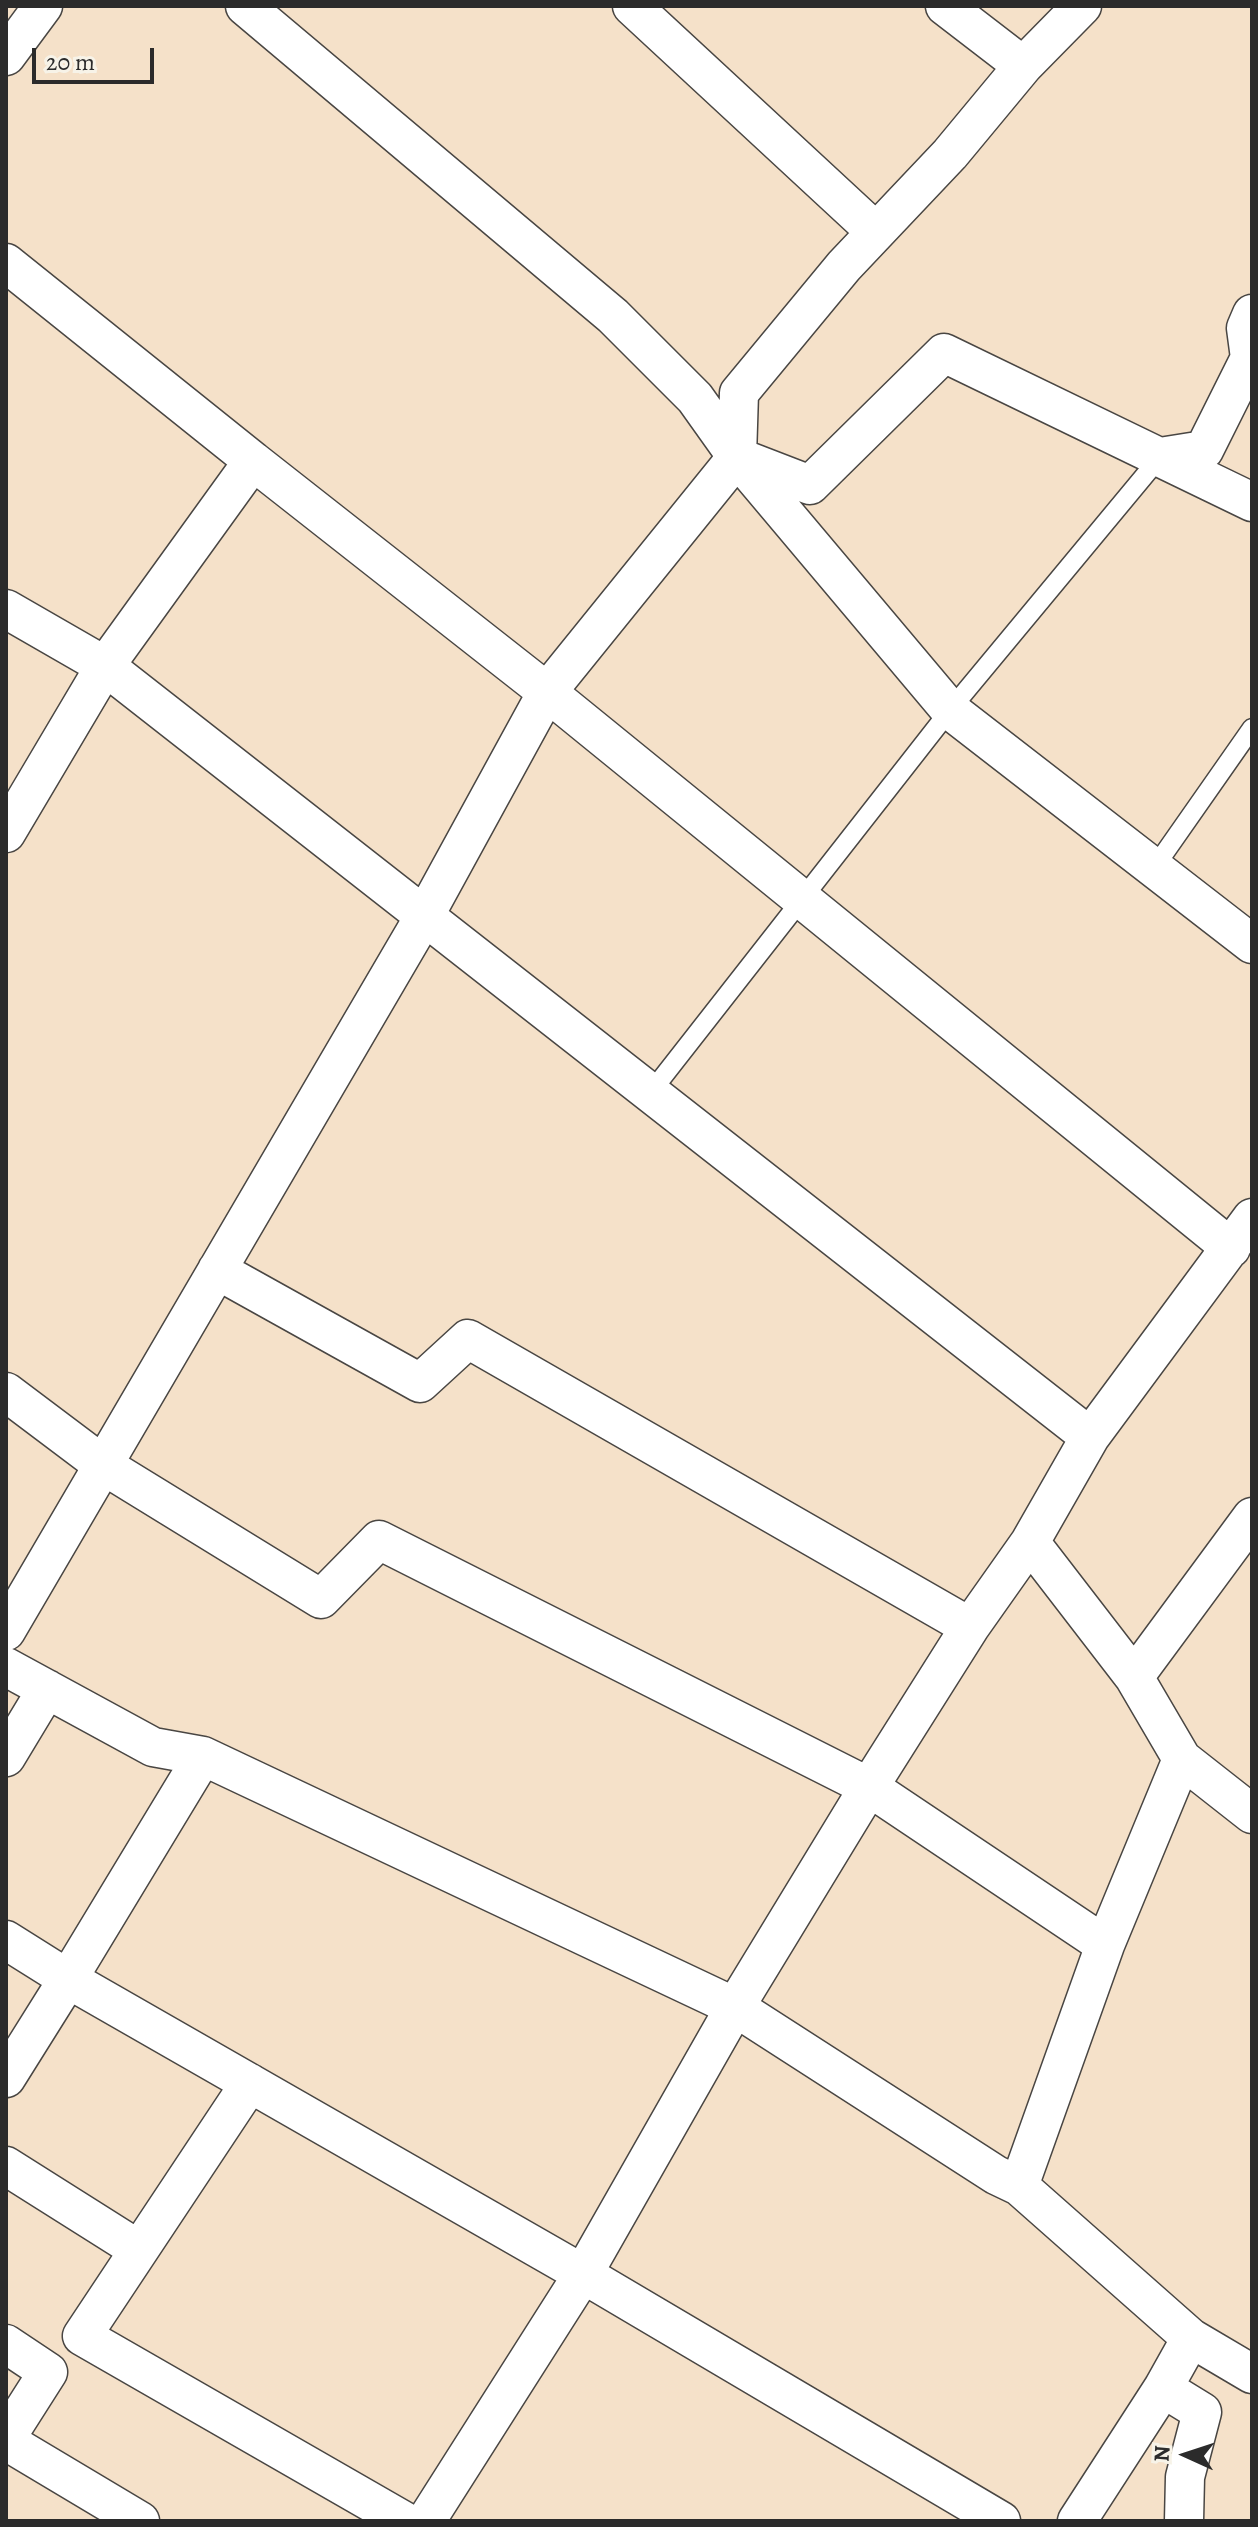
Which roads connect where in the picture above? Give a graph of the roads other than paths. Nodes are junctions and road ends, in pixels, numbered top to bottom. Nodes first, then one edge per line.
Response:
1 (43, 6) edge
2 (245, 6) edge
3 (632, 6) edge
4 (945, 6) edge
5 (1082, 6) edge
6 (6, 56) edge
7 (1023, 66) junction
8 (876, 232) junction
9 (6, 263) edge
10 (1252, 314) edge
11 (737, 457) junction
12 (1160, 457) junction
13 (253, 461) junction
14 (1252, 502) edge
15 (6, 609) edge
16 (105, 666) junction
17 (547, 692) junction
18 (950, 710) junction
19 (1252, 728) edge
20 (6, 833) edge
21 (1154, 868) junction
22 (801, 899) junction
23 (425, 915) junction
24 (1252, 944) edge
25 (651, 1092) junction
26 (1252, 1218) edge
27 (1231, 1248) junction
28 (217, 1270) junction
29 (6, 1392) edge
30 (1090, 1437) junction
31 (103, 1465) junction
32 (1252, 1517) edge
33 (1030, 1542) junction
34 (970, 1627) junction
35 (6, 1631) edge
36 (6, 1667) edge
37 (1134, 1677) junction
38 (47, 1689) junction
39 (203, 1756) junction
40 (6, 1757) edge
41 (1182, 1759) junction
42 (869, 1787) junction
43 (1252, 1814) edge
44 (6, 1940) edge
45 (1105, 1945) junction
46 (68, 1979) junction
47 (735, 2007) junction
48 (6, 2078) edge
49 (250, 2083) junction
50 (6, 2166) edge
51 (1019, 2186) junction
52 (139, 2250) junction
53 (583, 2274) junction
54 (82, 2336) junction
55 (1191, 2338) junction
56 (6, 2344) edge
57 (48, 2372) junction
58 (1252, 2374) edge
59 (1163, 2388) junction
60 (6, 2440) edge
61 (140, 2521) edge
62 (404, 2521) edge
63 (426, 2521) edge
64 (1001, 2521) edge
65 (1077, 2521) edge
66 (1184, 2521) edge

1 - 6 street
2 - 11 street
3 - 8 street
4 - 7 street
5 - 7 street
7 - 8 street
8 - 11 street
9 - 13 street
10 - 12 street
11 - 12 street
11 - 17 street
11 - 18 street
12 - 14 street
12 - 18 lane
13 - 16 street
13 - 17 street
15 - 16 street
16 - 20 street
16 - 23 street
17 - 22 street
17 - 23 street
18 - 21 street
18 - 22 lane
19 - 21 lane
21 - 24 street
22 - 25 lane
22 - 27 street
23 - 25 street
23 - 28 street
25 - 30 street
26 - 27 street
27 - 30 street
28 - 31 street
28 - 34 street
29 - 31 street
30 - 33 street
31 - 35 street
31 - 42 street
32 - 37 street
33 - 34 street
33 - 37 street
34 - 42 street
36 - 38 street
37 - 41 street
38 - 39 street
38 - 40 street
39 - 46 street
39 - 47 street
41 - 43 street
41 - 45 street
42 - 45 street
42 - 47 street
44 - 46 street
45 - 51 street
46 - 48 street
46 - 49 street
47 - 51 street
47 - 53 street
49 - 52 street
49 - 53 street
50 - 52 street
51 - 55 street
52 - 54 street
53 - 63 street
53 - 64 street
54 - 57 street
54 - 62 street
55 - 58 street
55 - 59 street
56 - 57 street
57 - 60 street
59 - 65 street
59 - 66 street
60 - 61 street

